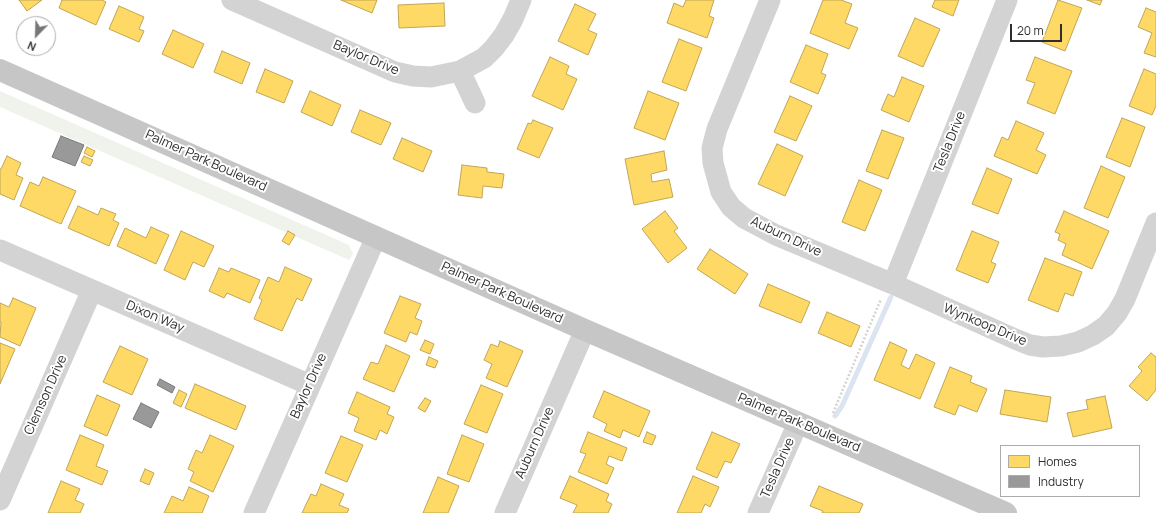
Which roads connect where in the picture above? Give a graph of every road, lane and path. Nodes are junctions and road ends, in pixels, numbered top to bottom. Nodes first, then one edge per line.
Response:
1 (232, 0) edge
2 (521, 0) edge
3 (770, 0) edge
4 (1007, 0) edge
5 (270, 8) edge
6 (0, 70) edge
7 (460, 70) junction
8 (474, 103) dead end
9 (1156, 224) edge
10 (376, 237) junction
11 (0, 250) edge
12 (890, 283) junction
13 (92, 290) junction
14 (585, 330) junction
15 (310, 384) junction
16 (833, 413) dead end
17 (798, 423) junction
18 (0, 500) edge
19 (254, 513) edge
20 (505, 513) edge
21 (758, 513) edge
22 (1006, 513) edge

1 - 5 street, Baylor Drive
2 - 7 street, Baylor Drive
3 - 12 street, Auburn Drive
4 - 12 street, Tesla Drive
5 - 7 street, Baylor Drive
6 - 10 main road, Palmer Park Boulevard
7 - 8 street
9 - 12 street, Wynkoop Drive
10 - 14 main road, Palmer Park Boulevard
10 - 15 street, Baylor Drive
11 - 13 street, Dixon Way
12 - 16 path
13 - 15 street, Dixon Way
13 - 18 street, Clemson Drive
14 - 17 main road, Palmer Park Boulevard
14 - 20 street, Auburn Drive
15 - 19 street, Baylor Drive
17 - 21 street, Tesla Drive
17 - 22 main road, Palmer Park Boulevard

